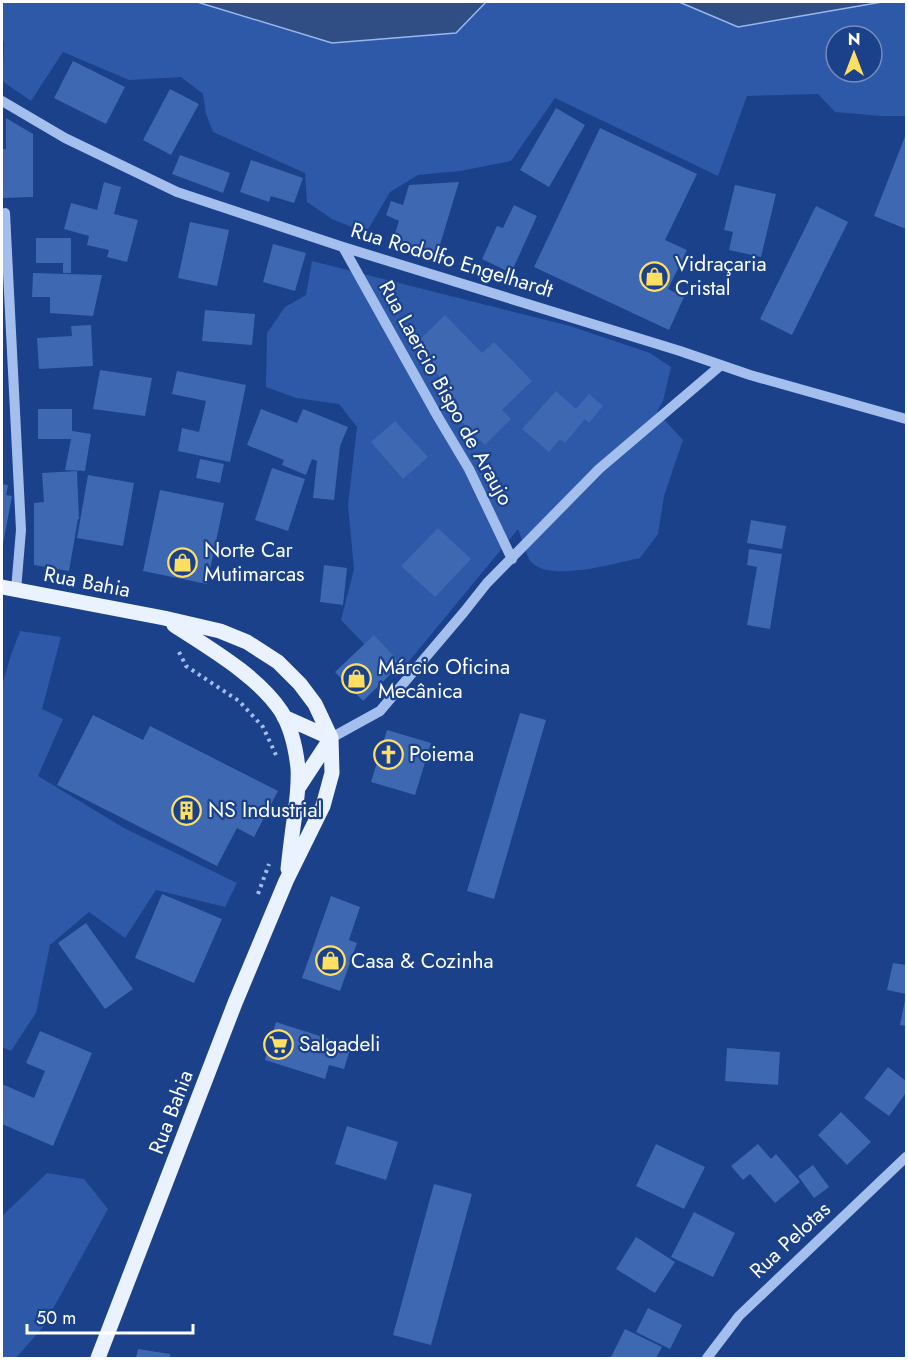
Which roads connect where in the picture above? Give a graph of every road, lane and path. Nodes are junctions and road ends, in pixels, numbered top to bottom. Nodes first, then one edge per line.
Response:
1 (2, 101) edge
2 (4, 213) dead end
3 (344, 248) junction
4 (720, 366) junction
5 (906, 419) edge
6 (512, 559) junction
7 (9, 589) edge
8 (164, 618) junction
9 (177, 647) dead end
10 (284, 717) junction
11 (330, 738) junction
12 (278, 761) dead end
13 (298, 788) junction
14 (271, 857) dead end
15 (286, 881) junction
16 (257, 897) dead end
17 (906, 1157) edge
18 (98, 1359) edge
19 (707, 1359) edge

1 - 3 street, Rua Rodolfo Engelhardt
2 - 7 street
3 - 4 street, Rua Rodolfo Engelhardt
3 - 6 street, Rua Laercio Bispo de Araujo
4 - 5 street, Rua Rodolfo Engelhardt
4 - 6 street
6 - 11 street
7 - 8 main road, Rua Bahia
8 - 10 main road, Rua Bahia
8 - 11 main road, Rua Bahia
9 - 12 path
10 - 11 main road
10 - 13 main road, Rua Bahia
11 - 13 main road
11 - 15 main road, Rua Bahia
13 - 15 main road, Rua Bahia
14 - 16 path
15 - 18 main road, Rua Bahia
17 - 19 street, Rua Pelotas

